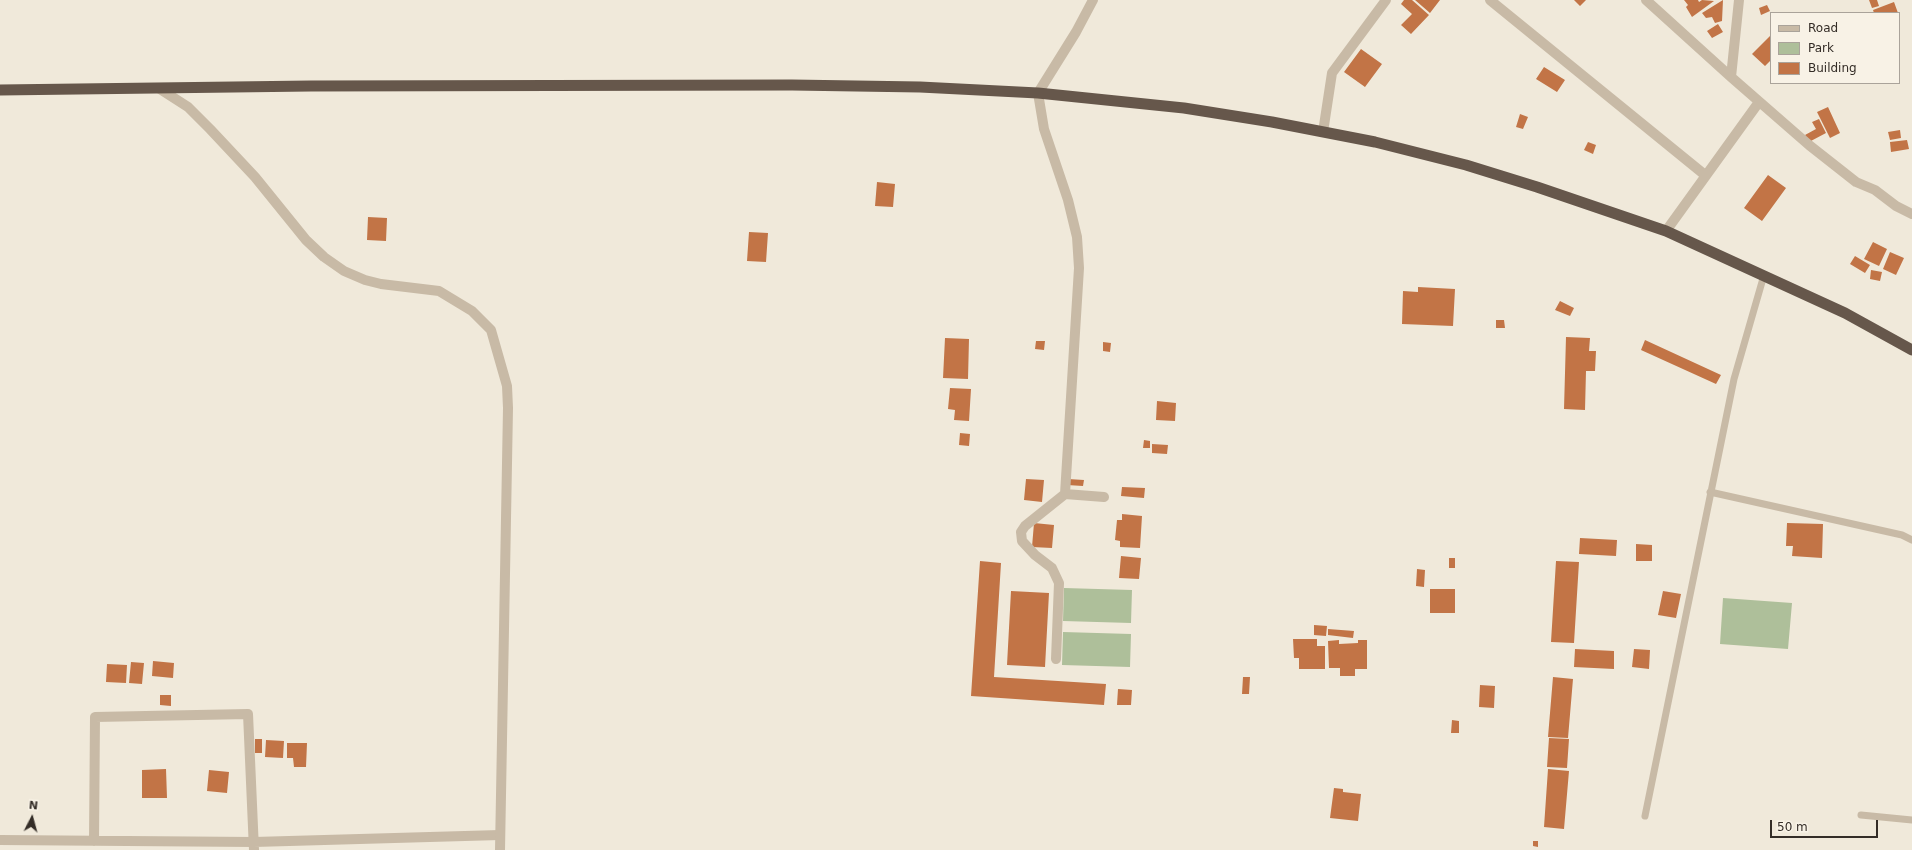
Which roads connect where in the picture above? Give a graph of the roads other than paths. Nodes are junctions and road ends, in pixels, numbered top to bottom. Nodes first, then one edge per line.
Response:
1 (1093, 0) edge
2 (1386, 0) edge
3 (1490, 0) edge
4 (1646, 0) edge
5 (1739, 0) edge
6 (1731, 77) junction
7 (160, 89) junction
8 (0, 90) edge
9 (1038, 93) junction
10 (1759, 102) junction
11 (1323, 132) junction
12 (1705, 175) junction
13 (1912, 214) edge
14 (1666, 231) junction
15 (1764, 275) junction
16 (1912, 350) edge
17 (1710, 492) junction
18 (1065, 494) junction
19 (1104, 497) dead end
20 (1912, 540) edge
21 (1056, 659) dead end
22 (1861, 815) dead end
23 (1646, 816) dead end
24 (1912, 820) edge
25 (500, 835) junction
26 (0, 840) edge
27 (94, 841) junction
28 (254, 846) edge
29 (500, 850) edge

1 - 9 street
2 - 11 street
3 - 12 street
4 - 6 street
5 - 6 street
6 - 10 street
7 - 8 highway
7 - 9 highway
7 - 25 street
9 - 11 highway
9 - 18 street
10 - 12 street
10 - 13 street
11 - 14 highway
12 - 14 street
14 - 15 highway
15 - 16 highway
15 - 17 lane
17 - 20 lane
17 - 23 lane
18 - 19 street
18 - 21 street
22 - 24 lane
25 - 28 street
25 - 29 street
26 - 27 street
27 - 28 street
27 - 28 street

